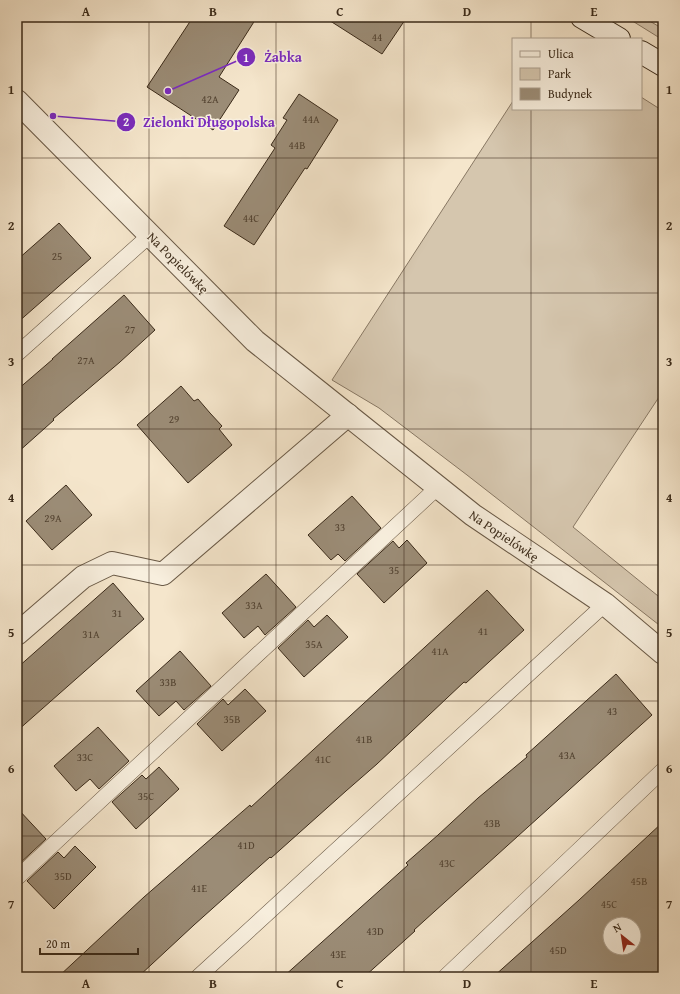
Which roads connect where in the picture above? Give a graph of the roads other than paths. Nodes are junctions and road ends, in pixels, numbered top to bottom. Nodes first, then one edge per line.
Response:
1 (582, 17) edge
2 (617, 38) edge
3 (642, 53) edge
4 (663, 65) edge
5 (17, 101) edge
6 (150, 235) junction
7 (17, 354) edge
8 (348, 416) junction
9 (438, 487) junction
10 (605, 604) junction
11 (17, 634) edge
12 (663, 653) edge
13 (663, 770) edge
14 (17, 878) edge
15 (198, 977) edge
16 (445, 977) edge

1 - 2 street
3 - 4 street
5 - 6 street, Na Popielówkę
6 - 7 lane
6 - 8 street, Na Popielówkę
8 - 9 street, Na Popielówkę
8 - 11 street
9 - 10 street, Na Popielówkę
9 - 14 lane
10 - 12 street, Na Popielówkę
10 - 15 lane
13 - 16 lane

